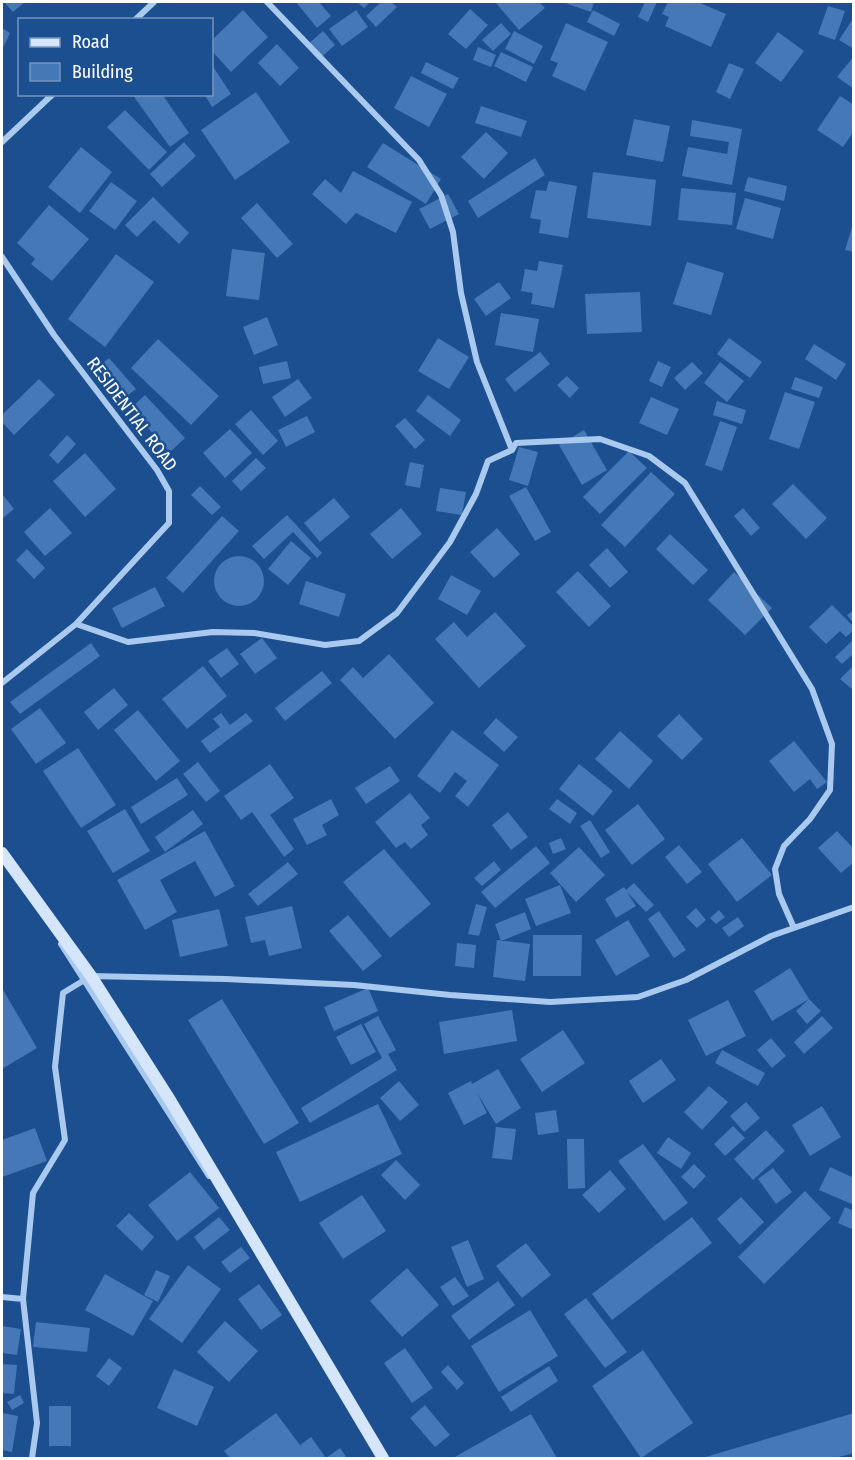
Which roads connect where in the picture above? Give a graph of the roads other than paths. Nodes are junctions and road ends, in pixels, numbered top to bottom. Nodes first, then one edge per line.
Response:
1 (154, 2) edge
2 (267, 2) edge
3 (137, 18) edge
4 (51, 96) edge
5 (2, 142) edge
6 (2, 257) edge
7 (512, 450) junction
8 (76, 624) junction
9 (2, 683) edge
10 (2, 852) edge
11 (14, 869) junction
12 (854, 907) edge
13 (794, 928) junction
14 (91, 976) junction
15 (2, 1297) edge
16 (23, 1299) junction
17 (310, 1336) junction
18 (32, 1458) edge
19 (383, 1458) edge

1 - 3 street
2 - 7 street
4 - 5 street
6 - 8 street, RESIDENTIAL ROAD
7 - 8 street
7 - 13 street
8 - 9 street, RESIDENTIAL ROAD
10 - 11 main road
11 - 14 main road
11 - 17 street
12 - 13 street
13 - 14 street
14 - 16 street
14 - 17 main road
15 - 16 street
16 - 18 street
17 - 19 main road

